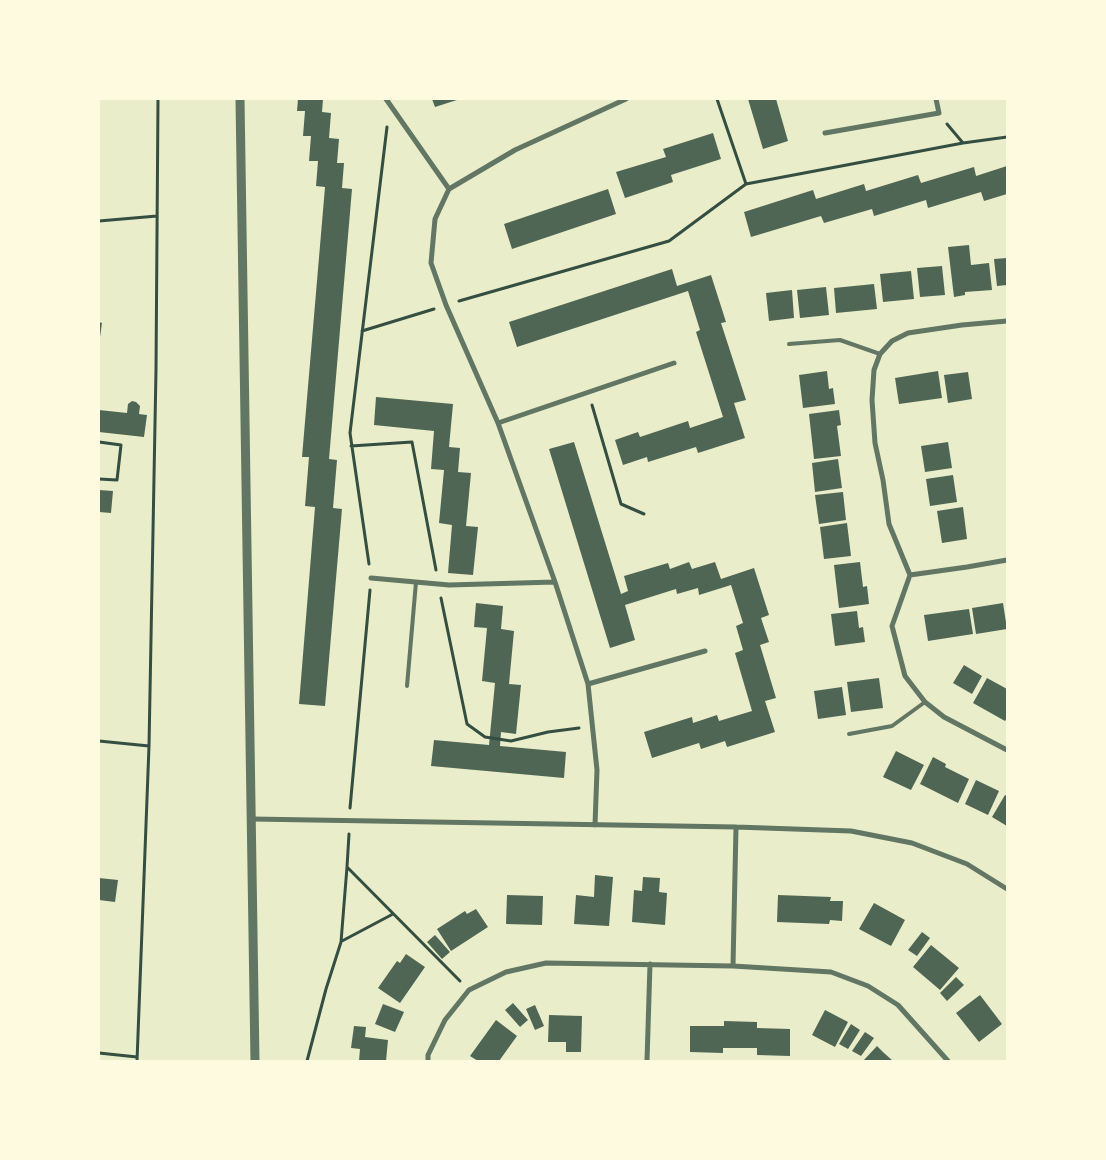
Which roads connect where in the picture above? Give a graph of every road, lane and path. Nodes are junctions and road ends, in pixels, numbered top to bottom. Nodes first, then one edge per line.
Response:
1 (158, 99) edge
2 (240, 99) edge
3 (386, 99) edge
4 (626, 99) edge
5 (717, 99) edge
6 (936, 99) edge
7 (939, 113) junction
8 (826, 133) dead end
9 (1007, 137) edge
10 (963, 143) junction
11 (746, 184) junction
12 (449, 190) junction
13 (157, 216) junction
14 (99, 221) edge
15 (446, 305) junction
16 (1007, 321) edge
17 (362, 331) dead end
18 (789, 344) dead end
19 (880, 354) junction
20 (674, 363) dead end
21 (588, 393) junction
22 (498, 424) junction
23 (99, 442) edge
24 (351, 446) dead end
25 (99, 479) edge
26 (644, 514) dead end
27 (1007, 560) edge
28 (910, 575) junction
29 (371, 578) dead end
30 (416, 582) junction
31 (555, 582) junction
32 (438, 584) junction
33 (705, 651) dead end
34 (588, 684) junction
35 (407, 686) dead end
36 (925, 702) junction
37 (593, 726) junction
38 (849, 734) dead end
39 (99, 741) edge
40 (148, 746) junction
41 (1007, 750) edge
42 (252, 819) junction
43 (595, 825) junction
44 (736, 827) junction
45 (347, 867) dead end
46 (1007, 889) edge
47 (393, 914) junction
48 (341, 942) dead end
49 (650, 964) junction
50 (733, 966) junction
51 (469, 990) junction
52 (99, 1053) edge
53 (137, 1059) edge
54 (255, 1061) edge
55 (428, 1061) edge
56 (648, 1061) edge
57 (948, 1061) edge

1 - 13 path
2 - 42 street
3 - 12 street
4 - 12 street
5 - 11 path
6 - 7 street
7 - 8 street
7 - 10 path
9 - 10 path
10 - 11 path
11 - 15 path
12 - 15 street
13 - 14 path
13 - 40 path
15 - 17 path
15 - 22 street
16 - 19 street
18 - 19 lane
19 - 28 street
20 - 21 street
21 - 22 street
21 - 26 path
22 - 31 street
23 - 25 path
24 - 32 path
27 - 28 street
28 - 36 street
29 - 30 street
30 - 32 street
30 - 35 lane
31 - 32 street
31 - 34 street
32 - 37 path
33 - 34 street
34 - 37 street
36 - 38 lane
36 - 41 street
37 - 43 street
39 - 40 path
40 - 53 path
42 - 43 street
42 - 54 street
43 - 44 street
44 - 46 street
44 - 50 street
45 - 47 path
47 - 48 path
47 - 51 path
49 - 50 street
49 - 51 street
49 - 56 street
50 - 57 street
51 - 55 street
52 - 53 path

